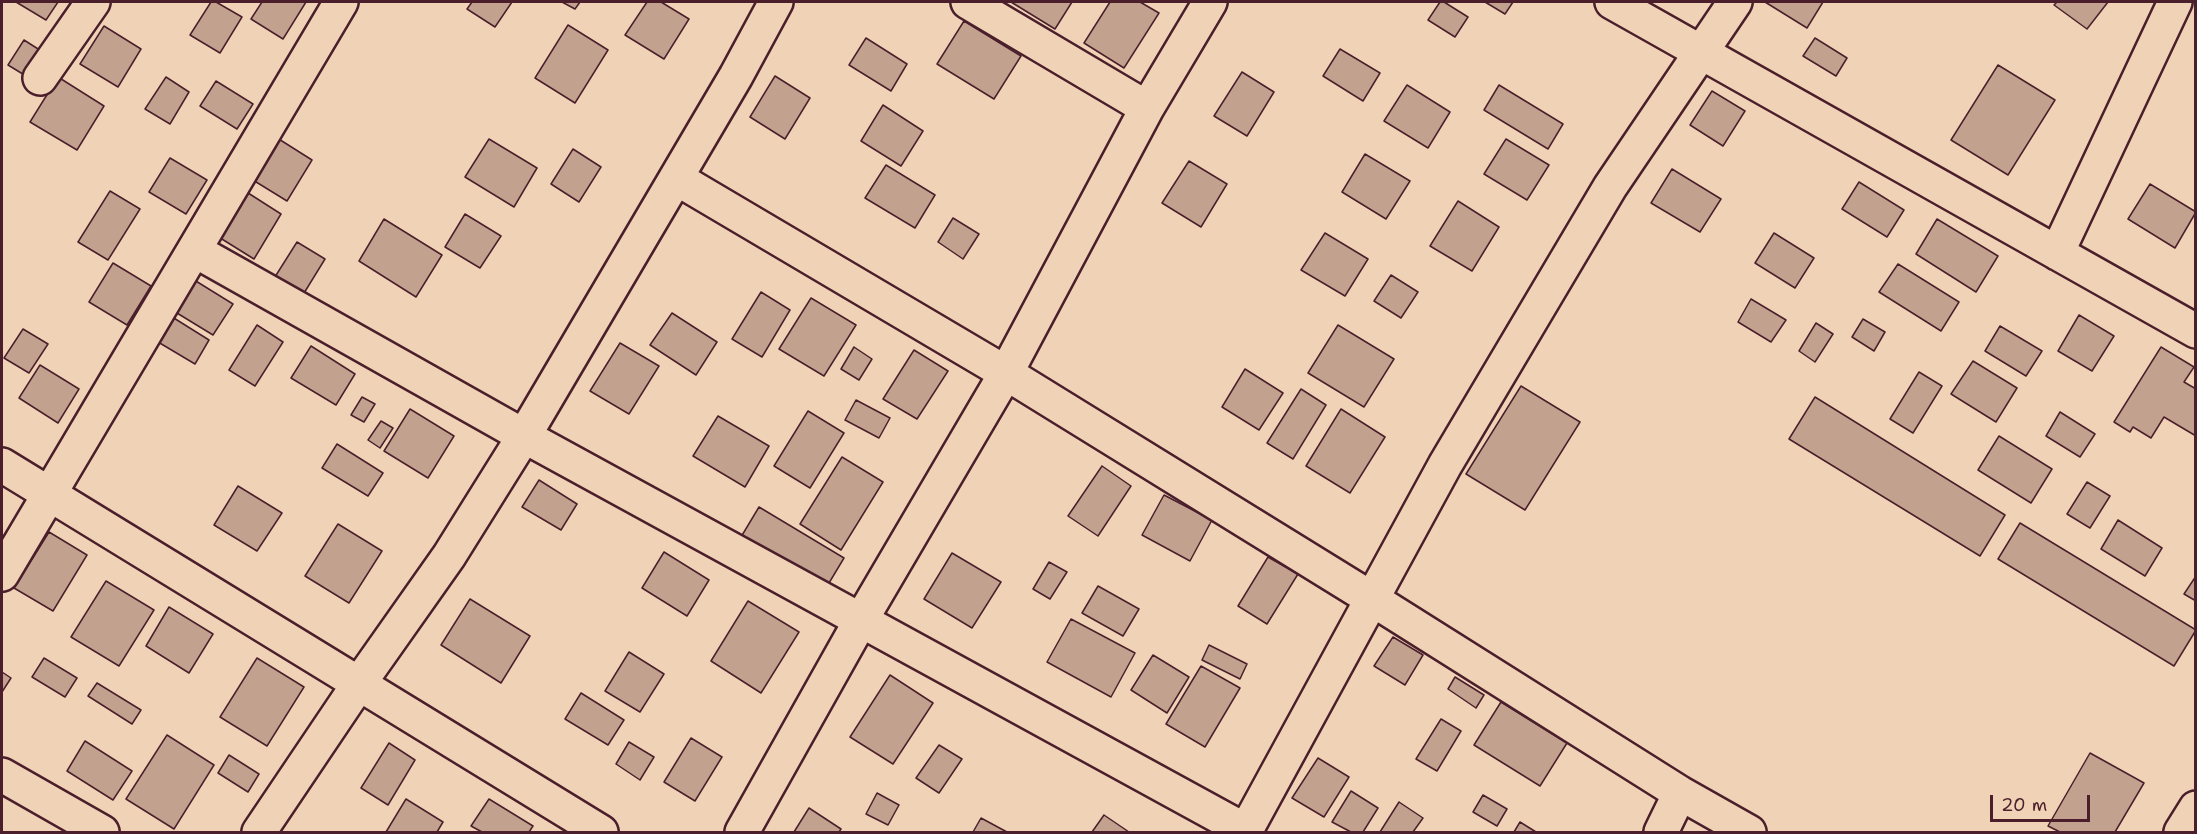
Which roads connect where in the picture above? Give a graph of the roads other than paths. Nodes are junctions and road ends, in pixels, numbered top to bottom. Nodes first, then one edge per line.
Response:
1 (93, 2) edge
2 (341, 2) edge
3 (776, 2) edge
4 (968, 2) edge
5 (1210, 2) edge
6 (1612, 2) edge
7 (1735, 2) edge
8 (2175, 2) edge
9 (1701, 52) junction
10 (40, 78) dead end
11 (1147, 108) junction
12 (676, 178) junction
13 (194, 250) junction
14 (2057, 253) junction
15 (2196, 332) edge
16 (1006, 374) junction
17 (524, 436) junction
18 (2, 465) edge
19 (50, 493) junction
20 (2, 574) edge
21 (1372, 599) junction
22 (861, 620) junction
23 (358, 685) junction
24 (2, 775) edge
25 (1680, 793) junction
26 (2196, 807) edge
27 (102, 832) edge
28 (259, 832) edge
29 (601, 832) edge
30 (742, 832) edge
31 (1246, 832) edge
32 (1661, 832) edge
33 (1749, 832) edge
34 (2181, 832) edge

1 - 10 street
2 - 13 street
3 - 12 street
4 - 11 street
5 - 11 street
6 - 9 street
7 - 9 street
8 - 14 street
9 - 14 street
9 - 21 street
11 - 16 street
12 - 16 street
12 - 17 street
13 - 17 street
13 - 19 street
14 - 15 street
16 - 21 street
16 - 22 street
17 - 22 street
17 - 23 street
18 - 19 street
19 - 20 street
19 - 23 street
21 - 25 street
21 - 31 street
22 - 30 street
22 - 31 street
23 - 28 street
23 - 29 street
24 - 27 street
25 - 32 street
25 - 33 street
26 - 34 street

